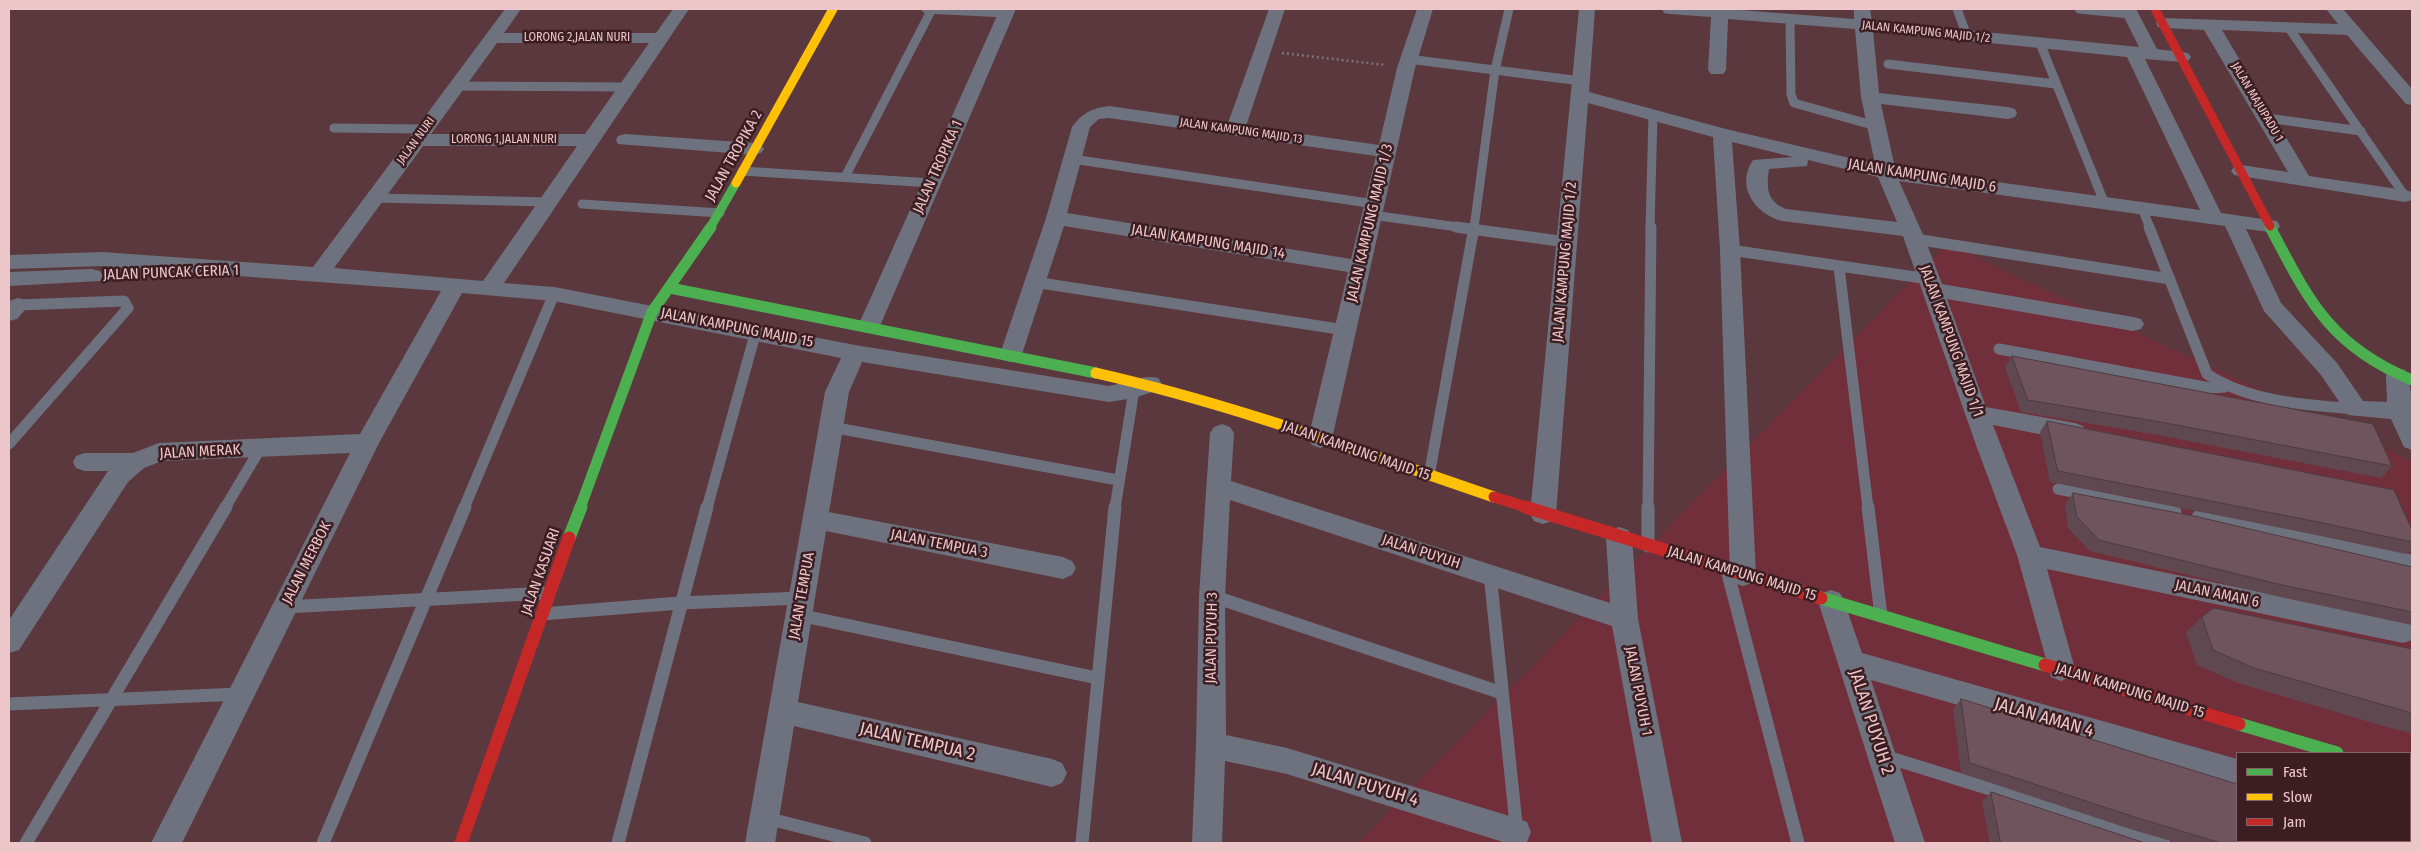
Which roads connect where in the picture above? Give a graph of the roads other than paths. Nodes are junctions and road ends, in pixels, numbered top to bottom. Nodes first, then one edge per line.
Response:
1 (513, 9) edge
2 (681, 9) edge
3 (833, 9) edge
4 (924, 9) edge
5 (932, 9) edge
6 (1277, 9) edge
7 (1425, 9) edge
8 (1509, 9) edge
9 (1587, 9) edge
10 (1670, 9) edge
11 (1957, 9) edge
12 (2079, 9) edge
13 (2334, 9) edge
14 (1007, 11) edge
15 (2129, 11) edge
16 (1720, 13) junction
17 (2159, 16) edge
18 (1863, 17) edge
19 (1790, 19) junction
20 (2210, 25) junction
21 (2289, 28) junction
22 (2353, 30) junction
23 (1967, 36) junction
24 (492, 38) junction
25 (661, 38) junction
26 (2040, 43) junction
27 (2142, 53) junction
28 (2182, 57) junction
29 (1407, 63) junction
30 (1888, 64) dead end
31 (1495, 70) junction
32 (1717, 70) dead end
33 (2056, 84) junction
34 (457, 86) junction
35 (627, 87) junction
36 (1580, 88) junction
37 (1870, 97) junction
38 (2412, 100) edge
39 (2008, 114) dead end
40 (1654, 115) junction
41 (2267, 118) junction
42 (1876, 126) junction
43 (334, 128) dead end
44 (1235, 130) junction
45 (2361, 131) junction
46 (1722, 134) junction
47 (421, 135) junction
48 (591, 140) junction
49 (625, 140) dead end
50 (754, 149) junction
51 (1387, 152) junction
52 (1807, 155) junction
53 (1072, 160) junction
54 (742, 171) junction
55 (2241, 171) junction
56 (1886, 173) junction
57 (844, 176) junction
58 (2303, 181) junction
59 (932, 182) junction
60 (2405, 196) joint
61 (375, 198) junction
62 (548, 202) junction
63 (2104, 202) junction
64 (582, 204) dead end
65 (2142, 208) junction
66 (1373, 210) junction
67 (720, 213) junction
68 (1056, 218) junction
69 (2223, 218) junction
70 (2270, 226) junction
71 (1474, 229) junction
72 (1913, 234) junction
73 (1567, 242) junction
74 (1730, 250) junction
75 (9, 262) edge
76 (1360, 267) junction
77 (1838, 267) junction
78 (246, 270) junction
79 (319, 274) junction
80 (2170, 278) junction
81 (9, 279) edge
82 (1034, 282) junction
83 (1931, 284) junction
84 (455, 286) junction
85 (490, 288) junction
86 (670, 288) junction
87 (554, 294) junction
88 (13, 310) edge
89 (652, 312) junction
90 (2133, 324) dead end
91 (869, 326) junction
92 (1345, 330) junction
93 (756, 331) junction
94 (1999, 349) dead end
95 (855, 352) junction
96 (1010, 354) junction
97 (2405, 378) edge
98 (1142, 387) junction
99 (2229, 387) junction
100 (2356, 409) junction
101 (2399, 412) junction
102 (1978, 414) junction
103 (831, 427) junction
104 (1222, 432) dead end
105 (2096, 436) edge
106 (2410, 438) edge
107 (1320, 439) junction
108 (367, 443) junction
109 (9, 444) edge
110 (260, 449) junction
111 (84, 462) dead end
112 (135, 462) junction
113 (1429, 476) junction
114 (1118, 480) junction
115 (1218, 486) junction
116 (2058, 488) dead end
117 (1543, 514) junction
118 (815, 519) junction
119 (1619, 537) junction
120 (1648, 546) junction
121 (2030, 555) junction
122 (2412, 560) edge
123 (1063, 568) dead end
124 (1735, 572) junction
125 (1490, 574) junction
126 (549, 593) junction
127 (1212, 596) junction
128 (424, 600) junction
129 (1831, 601) junction
130 (680, 603) junction
131 (800, 606) junction
132 (285, 607) junction
133 (542, 614) junction
134 (1881, 616) junction
135 (1624, 619) junction
136 (2403, 632) dead end
137 (9, 642) edge
138 (1852, 662) junction
139 (2061, 669) junction
140 (1097, 678) junction
141 (1502, 693) junction
142 (242, 694) junction
143 (109, 700) junction
144 (9, 704) edge
145 (782, 711) junction
146 (1211, 745) junction
147 (2309, 750) edge
148 (2328, 752) edge
149 (1882, 755) junction
150 (1052, 772) dead end
151 (2236, 772) edge
152 (762, 831) edge
153 (1517, 838) edge
154 (26, 843) edge
155 (166, 843) edge
156 (323, 843) edge
157 (461, 843) edge
158 (618, 843) edge
159 (865, 843) edge
160 (1082, 843) edge
161 (1207, 843) edge
162 (1667, 843) edge
163 (1798, 843) edge
164 (1910, 843) edge
165 (2164, 843) edge

1 - 24 street, JALAN NURI
2 - 25 street
3 - 50 street, JALAN TROPIKA 2
4 - 5 lane
5 - 14 lane
5 - 57 lane
6 - 44 street
7 - 29 street, JALAN KAMPUNG MAJID 1/3
8 - 31 lane
9 - 36 street, JALAN KAMPUNG MAJID 1/2
10 - 16 street, JALAN KAMPUNG MAJID 1/2
11 - 23 lane
12 - 15 lane
13 - 22 street
14 - 59 street, JALAN TROPIKA 1
15 - 27 street
16 - 19 street, JALAN KAMPUNG MAJID 1/2
16 - 32 street
17 - 20 street
17 - 28 street
18 - 19 street, JALAN KAMPUNG MAJID 1/2
18 - 23 street, JALAN KAMPUNG MAJID 1/2
18 - 37 street, JALAN KAMPUNG MAJID 1/1
19 - 42 lane
20 - 21 street
20 - 41 street, JALAN MAJUPADU 1
21 - 22 street
21 - 45 lane
22 - 38 street
23 - 26 street, JALAN KAMPUNG MAJID 1/2
24 - 25 street, LORONG 2,JALAN NURI
24 - 34 street, JALAN NURI
25 - 35 street
26 - 27 street, JALAN KAMPUNG MAJID 1/2
26 - 33 lane
27 - 28 street, JALAN KAMPUNG MAJID 1/2
27 - 69 street
28 - 55 street
29 - 31 lane
29 - 51 street, JALAN KAMPUNG MAJID 1/3
30 - 33 lane
31 - 36 lane
31 - 71 lane
33 - 63 lane
34 - 35 lane
34 - 47 street, JALAN NURI
35 - 48 street
36 - 40 street, JALAN KAMPUNG MAJID 6
36 - 73 street, JALAN KAMPUNG MAJID 1/2
37 - 39 street
37 - 42 street, JALAN KAMPUNG MAJID 1/1
40 - 46 street, JALAN KAMPUNG MAJID 6
40 - 120 lane
41 - 45 lane
41 - 58 street, JALAN MAJUPADU 1
42 - 56 street, JALAN KAMPUNG MAJID 1/1
43 - 47 lane
44 - 51 street, JALAN KAMPUNG MAJID 13
44 - 53 street, JALAN KAMPUNG MAJID 13
45 - 60 lane
46 - 52 street, JALAN KAMPUNG MAJID 6
46 - 74 street
47 - 48 street, LORONG 1,JALAN NURI
47 - 61 street, JALAN NURI
48 - 62 street
49 - 50 street
50 - 54 street, JALAN TROPIKA 2
51 - 66 street, JALAN KAMPUNG MAJID 1/3
52 - 56 street, JALAN KAMPUNG MAJID 6
52 - 72 street
53 - 66 lane
53 - 68 street
54 - 57 lane
54 - 67 street, JALAN TROPIKA 2
55 - 58 street
55 - 70 street
56 - 63 street, JALAN KAMPUNG MAJID 6
56 - 72 street, JALAN KAMPUNG MAJID 1/1
57 - 59 lane
58 - 60 street
59 - 91 street, JALAN TROPIKA 1
61 - 62 lane
61 - 79 street, JALAN NURI
62 - 85 street
63 - 65 street, JALAN KAMPUNG MAJID 6
64 - 67 lane
65 - 69 street, JALAN KAMPUNG MAJID 6
65 - 80 lane
66 - 71 lane
66 - 76 street, JALAN KAMPUNG MAJID 1/3
67 - 86 street, JALAN TROPIKA 2
68 - 76 street, JALAN KAMPUNG MAJID 14
68 - 82 street
69 - 70 street, JALAN KAMPUNG MAJID 6
69 - 100 street
70 - 97 street
71 - 73 lane
71 - 113 lane
72 - 80 lane
72 - 83 street, JALAN KAMPUNG MAJID 1/1
73 - 117 street, JALAN KAMPUNG MAJID 1/2
74 - 77 lane
74 - 124 street
75 - 78 street, JALAN PUNCAK CERIA 1
76 - 92 street, JALAN KAMPUNG MAJID 1/3
77 - 83 lane
77 - 134 lane
78 - 79 street, JALAN KAMPUNG MAJID 15
78 - 81 street, JALAN PUNCAK CERIA 1
79 - 84 street, JALAN KAMPUNG MAJID 15
80 - 99 lane
82 - 92 lane
82 - 96 street
83 - 90 street
83 - 102 street, JALAN KAMPUNG MAJID 1/1
84 - 85 street, JALAN KAMPUNG MAJID 15
84 - 108 street, JALAN MERBOK
85 - 87 street, JALAN KAMPUNG MAJID 15
86 - 89 street, JALAN TROPIKA 2
86 - 91 street, JALAN KAMPUNG MAJID 15
87 - 89 street, JALAN KAMPUNG MAJID 15
87 - 128 lane
88 - 109 lane
89 - 93 street, JALAN KAMPUNG MAJID 15
89 - 126 street, JALAN KASUARI
91 - 96 street, JALAN KAMPUNG MAJID 15
92 - 107 street, JALAN KAMPUNG MAJID 1/3
93 - 95 street, JALAN KAMPUNG MAJID 15
93 - 130 lane
94 - 99 lane
95 - 98 street, JALAN KAMPUNG MAJID 15
95 - 103 street, JALAN TEMPUA
96 - 98 street, JALAN KAMPUNG MAJID 15
97 - 101 street
98 - 107 street, JALAN KAMPUNG MAJID 15
98 - 114 lane
99 - 100 lane
100 - 101 street
101 - 106 street
102 - 105 street
102 - 121 street, JALAN KAMPUNG MAJID 1/1
103 - 114 lane
103 - 118 street, JALAN TEMPUA
104 - 115 street, JALAN PUYUH 3
107 - 113 street, JALAN KAMPUNG MAJID 15
108 - 110 street, JALAN MERAK
108 - 132 street, JALAN MERBOK
110 - 112 street, JALAN MERAK
110 - 143 lane
111 - 112 street
112 - 137 street, JALAN MERAK
113 - 117 street, JALAN KAMPUNG MAJID 15
114 - 140 lane
115 - 125 street, JALAN PUYUH
115 - 127 street, JALAN PUYUH 3
116 - 122 lane
117 - 119 street, JALAN KAMPUNG MAJID 15
118 - 123 street, JALAN TEMPUA 3
118 - 131 street, JALAN TEMPUA
119 - 120 street, JALAN KAMPUNG MAJID 15
119 - 135 street, JALAN PUYUH 1
120 - 124 street, JALAN KAMPUNG MAJID 15
121 - 136 street, JALAN AMAN 6
121 - 139 street, JALAN KAMPUNG MAJID 1/1
124 - 129 street, JALAN KAMPUNG MAJID 15
124 - 163 lane
125 - 135 street, JALAN PUYUH
125 - 141 lane
126 - 128 lane
126 - 133 street, JALAN KASUARI
127 - 141 lane
127 - 146 street, JALAN PUYUH 3
128 - 132 lane
128 - 156 lane
129 - 134 street, JALAN KAMPUNG MAJID 15
129 - 138 street, JALAN PUYUH 2
130 - 131 lane
130 - 133 lane
130 - 158 lane
131 - 140 lane
131 - 145 street, JALAN TEMPUA
132 - 142 street, JALAN MERBOK
133 - 157 street, JALAN KASUARI
134 - 139 street, JALAN KAMPUNG MAJID 15
135 - 162 street, JALAN PUYUH 1
138 - 149 street, JALAN PUYUH 2
138 - 151 street, JALAN AMAN 4
139 - 147 street, JALAN KAMPUNG MAJID 15
140 - 160 lane
141 - 153 lane
142 - 143 lane
142 - 155 street, JALAN MERBOK
143 - 144 lane
143 - 154 lane
145 - 150 street, JALAN TEMPUA 2
145 - 152 street, JALAN TEMPUA
146 - 153 street, JALAN PUYUH 4
146 - 161 street, JALAN PUYUH 3
147 - 148 street, JALAN KAMPUNG MAJID 15
149 - 164 street, JALAN PUYUH 2
149 - 165 lane
152 - 159 lane

